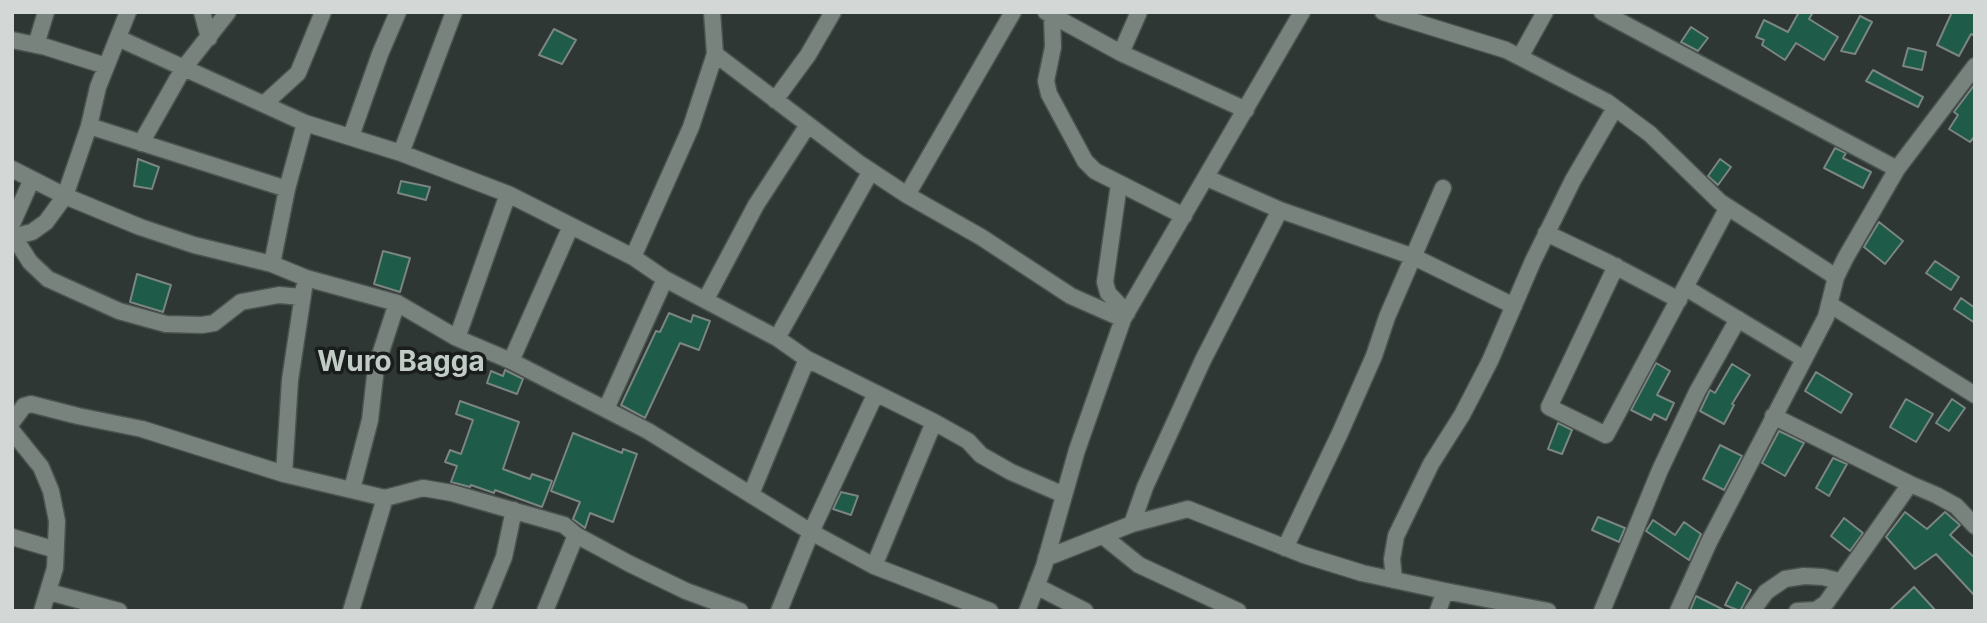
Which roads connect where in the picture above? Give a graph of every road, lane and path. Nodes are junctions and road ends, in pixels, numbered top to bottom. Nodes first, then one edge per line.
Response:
1 (46, 12) edge
2 (128, 12) edge
3 (202, 12) edge
4 (228, 12) edge
5 (323, 12) edge
6 (398, 12) edge
7 (454, 12) edge
8 (712, 12) edge
9 (833, 12) edge
10 (1013, 12) edge
11 (1139, 12) edge
12 (1302, 12) edge
13 (1383, 12) edge
14 (1545, 12) edge
15 (1602, 12) edge
16 (1049, 14) edge
17 (118, 38) junction
18 (209, 38) junction
19 (12, 40) edge
20 (36, 45) junction
21 (715, 54) junction
22 (1121, 54) junction
23 (1520, 57) junction
24 (106, 66) junction
25 (1975, 66) edge
26 (183, 69) junction
27 (775, 100) junction
28 (264, 104) junction
29 (1615, 108) junction
30 (1246, 110) junction
31 (305, 123) junction
32 (808, 125) junction
33 (89, 126) junction
34 (351, 136) junction
35 (141, 143) junction
36 (401, 153) junction
37 (12, 169) edge
38 (1897, 169) junction
39 (871, 171) junction
40 (1206, 178) junction
41 (32, 179) junction
42 (1119, 184) junction
43 (1443, 188) dead end
44 (287, 189) junction
45 (508, 194) junction
46 (907, 195) junction
47 (65, 196) junction
48 (1728, 207) junction
49 (1280, 210) junction
50 (1184, 216) junction
51 (571, 226) junction
52 (13, 233) edge
53 (1546, 233) junction
54 (632, 257) junction
55 (1414, 257) junction
56 (272, 264) junction
57 (1616, 266) junction
58 (1836, 277) junction
59 (306, 278) junction
60 (665, 279) junction
61 (1108, 293) junction
62 (1683, 294) junction
63 (302, 297) junction
64 (706, 299) junction
65 (1083, 302) junction
66 (397, 303) junction
67 (1829, 304) junction
68 (1514, 306) junction
69 (1125, 316) junction
70 (1738, 319) junction
71 (457, 338) junction
72 (777, 338) junction
73 (807, 359) junction
74 (1804, 359) junction
75 (511, 361) junction
76 (876, 393) junction
77 (1975, 396) edge
78 (606, 409) junction
79 (1773, 416) junction
80 (12, 422) edge
81 (934, 422) junction
82 (12, 431) edge
83 (284, 474) junction
84 (1910, 484) junction
85 (352, 489) junction
86 (751, 494) junction
87 (1064, 495) junction
88 (385, 498) junction
89 (514, 510) junction
90 (1132, 524) junction
91 (1975, 526) edge
92 (811, 532) junction
93 (576, 536) junction
94 (12, 537) edge
95 (1103, 537) junction
96 (1285, 548) junction
97 (57, 550) junction
98 (1046, 558) junction
99 (874, 566) junction
100 (1394, 580) junction
101 (1839, 581) junction
102 (1036, 586) junction
103 (49, 592) junction
104 (1444, 592) junction
105 (1521, 609) edge
106 (1757, 610) edge
107 (41, 611) edge
108 (119, 611) edge
109 (351, 611) edge
110 (482, 611) edge
111 (545, 611) edge
112 (740, 611) edge
113 (779, 611) edge
114 (990, 611) edge
115 (1027, 611) edge
116 (1085, 611) edge
117 (1238, 611) edge
118 (1438, 611) edge
119 (1548, 611) edge
120 (1602, 611) edge
121 (1678, 611) edge
122 (1797, 611) edge

1 - 20 street
2 - 17 street
3 - 18 street
4 - 18 street
5 - 28 street
6 - 34 street
7 - 36 street
8 - 21 street
9 - 27 street
10 - 46 street
11 - 22 street
12 - 30 street
13 - 23 street
14 - 23 street
15 - 38 street
16 - 22 street
16 - 42 street
17 - 24 street
17 - 26 street
18 - 26 street
19 - 20 street
20 - 24 street
21 - 27 street
21 - 54 street
22 - 30 street
23 - 29 street
24 - 33 street
25 - 38 street
26 - 28 street
26 - 35 street
27 - 32 street
28 - 31 street
29 - 48 street
29 - 53 street
30 - 40 street
31 - 34 street
31 - 44 street
32 - 39 street
32 - 64 street
33 - 35 street
33 - 47 street
34 - 36 street
35 - 44 street
36 - 45 street
37 - 41 street
38 - 58 street
39 - 46 street
39 - 72 street
40 - 49 street
40 - 50 street
41 - 47 street
41 - 52 street
42 - 50 street
42 - 61 street
43 - 55 street
44 - 56 street
45 - 51 street
45 - 71 street
46 - 65 street
47 - 52 street
47 - 56 street
48 - 58 street
48 - 62 street
49 - 55 street
49 - 90 street
50 - 69 street
51 - 54 street
51 - 75 street
52 - 63 street
53 - 57 street
53 - 68 street
54 - 60 street
55 - 68 street
55 - 96 street
56 - 59 street
57 - 62 street
57 - 62 street
58 - 67 street
59 - 63 street
59 - 66 street
60 - 64 street
60 - 78 street
61 - 65 street
61 - 69 street
62 - 70 street
63 - 83 street
64 - 72 street
65 - 69 street
66 - 71 street
66 - 85 street
67 - 74 street
67 - 77 street
68 - 100 street
69 - 87 street
70 - 74 street
70 - 120 street
71 - 75 street
72 - 73 street
73 - 76 street
73 - 86 street
74 - 79 street
75 - 78 street
76 - 81 street
76 - 92 street
78 - 86 street
79 - 84 street
79 - 121 street
80 - 83 street
81 - 87 street
81 - 99 street
82 - 97 street
83 - 85 street
84 - 91 street
84 - 101 street
85 - 88 street
86 - 92 street
87 - 98 street
88 - 89 street
88 - 109 street
89 - 93 street
89 - 110 street
90 - 95 street
90 - 96 street
92 - 99 street
92 - 113 street
93 - 111 street
93 - 112 street
94 - 97 street
95 - 98 street
95 - 117 street
96 - 100 street
97 - 103 street
98 - 102 street
99 - 114 street
100 - 104 street
101 - 106 street
101 - 122 street
102 - 115 street
102 - 116 street
103 - 107 street
103 - 108 street
104 - 105 street
104 - 118 street
105 - 119 street

